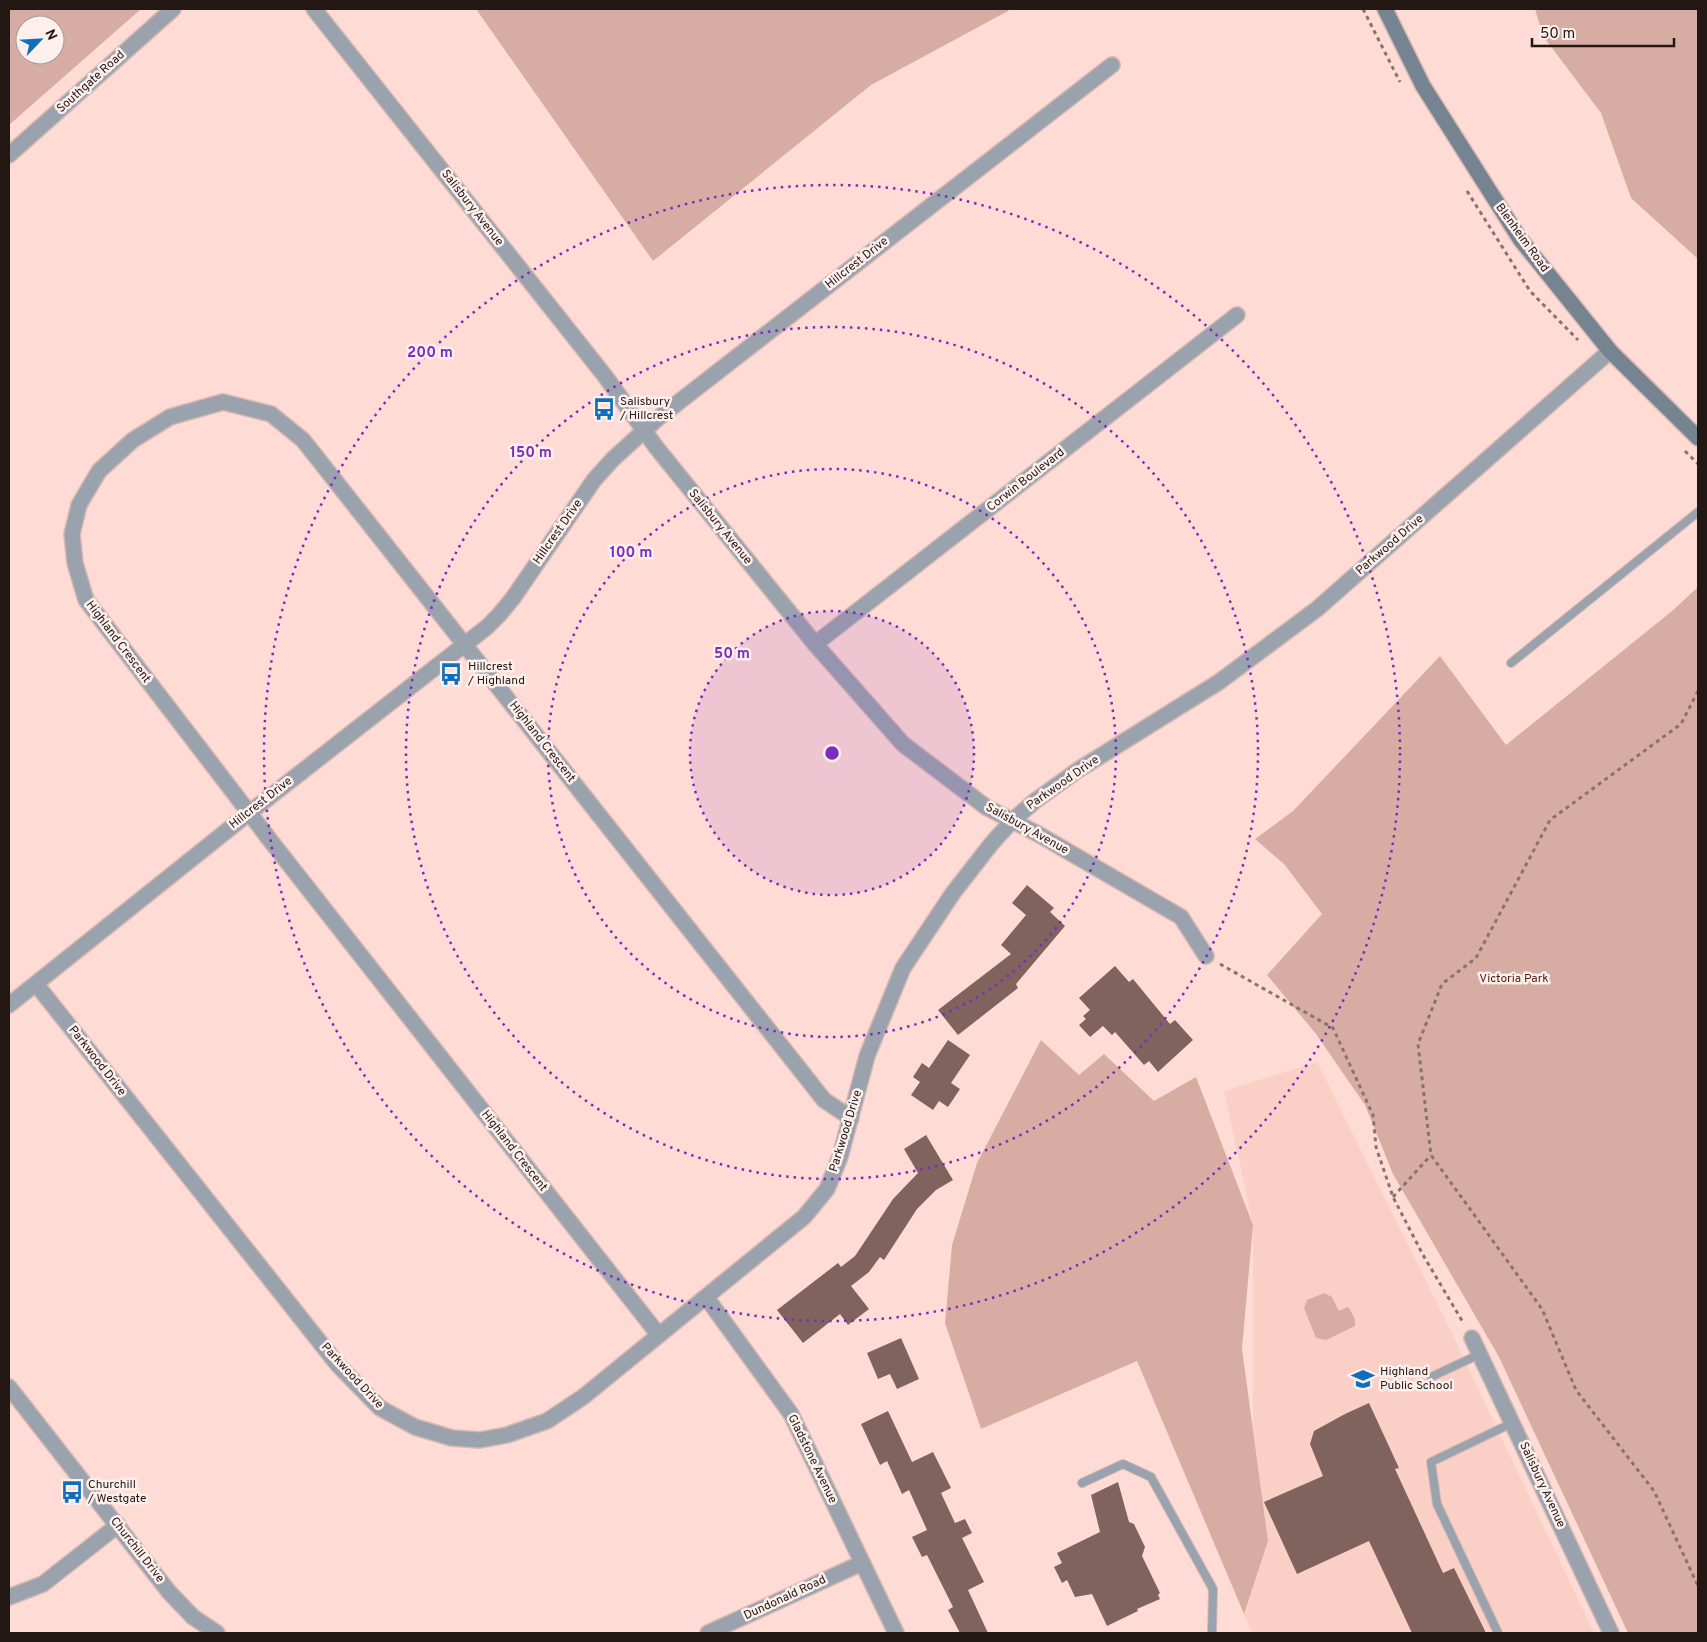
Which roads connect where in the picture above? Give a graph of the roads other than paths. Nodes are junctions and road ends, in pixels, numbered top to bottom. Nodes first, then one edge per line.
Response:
1 (172, 9) edge
2 (314, 9) edge
3 (1385, 9) edge
4 (1112, 65) dead end
5 (9, 155) edge
6 (1237, 315) dead end
7 (1610, 351) junction
8 (644, 431) junction
9 (1698, 438) edge
10 (1698, 512) edge
11 (465, 644) junction
12 (815, 644) junction
13 (1511, 663) dead end
14 (249, 812) junction
15 (1012, 821) junction
16 (1206, 956) road end
17 (36, 984) junction
18 (9, 1004) edge
19 (851, 1118) junction
20 (706, 1297) junction
21 (658, 1334) junction
22 (1472, 1338) road end
23 (1480, 1354) junction
24 (1431, 1377) dead end
25 (9, 1387) edge
26 (1512, 1424) junction
27 (1082, 1483) dead end
28 (118, 1525) junction
29 (862, 1563) junction
30 (9, 1597) edge
31 (217, 1633) edge
32 (708, 1633) edge
33 (896, 1633) edge
34 (1212, 1633) edge
35 (1498, 1633) edge
36 (1611, 1633) edge

1 - 5 street, Southgate Road
2 - 8 street, Salisbury Avenue
3 - 7 main road, Blenheim Road
4 - 8 street, Hillcrest Drive
6 - 12 street, Corwin Boulevard
7 - 9 main road, Blenheim Road
7 - 15 street, Parkwood Drive
8 - 11 street, Hillcrest Drive
8 - 12 street, Salisbury Avenue
10 - 13 lane
11 - 14 street, Hillcrest Drive
11 - 14 street, Highland Crescent
11 - 19 street, Highland Crescent
12 - 15 street, Salisbury Avenue
14 - 17 street, Hillcrest Drive
14 - 21 street, Highland Crescent
15 - 16 street, Salisbury Avenue
15 - 19 street, Parkwood Drive
17 - 18 street, Hillcrest Drive
17 - 21 street, Parkwood Drive
19 - 20 street, Parkwood Drive
20 - 21 street, Parkwood Drive
20 - 29 street, Gladstone Avenue
22 - 23 street, Salisbury Avenue
23 - 24 lane
23 - 26 street, Salisbury Avenue
25 - 28 street, Churchill Drive
26 - 35 lane
26 - 36 street, Salisbury Avenue
27 - 34 lane
28 - 30 street
28 - 31 street, Churchill Drive
29 - 32 street, Dundonald Road
29 - 33 street, Gladstone Avenue

